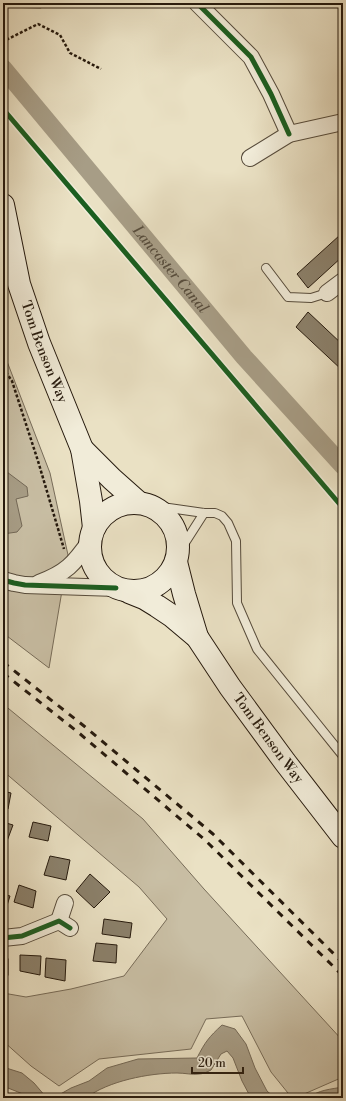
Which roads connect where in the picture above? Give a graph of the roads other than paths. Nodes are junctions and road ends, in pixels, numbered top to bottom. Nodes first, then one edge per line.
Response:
1 (197, 3) edge
2 (343, 122) edge
3 (289, 134) junction
4 (250, 158) dead end
5 (3, 205) edge
6 (266, 268) dead end
7 (343, 281) edge
8 (327, 293) joint
9 (82, 449) junction
10 (144, 504) junction
11 (204, 513) junction
12 (92, 535) junction
13 (178, 557) junction
14 (3, 580) edge
15 (36, 584) junction
16 (122, 590) junction
17 (197, 638) junction
18 (343, 756) edge
19 (343, 837) edge
20 (65, 903) dead end
21 (3, 938) edge

1 - 3 street
2 - 3 street
3 - 4 street
5 - 9 main road, Tom Benson Way
6 - 8 lane
7 - 8 street
9 - 10 main road, Tom Benson Way
9 - 12 main road, Tom Benson Way
10 - 11 lane
10 - 12 main road
10 - 13 main road
11 - 13 lane
11 - 18 lane
12 - 15 street
12 - 16 main road
13 - 16 main road
13 - 17 main road, Tom Benson Way
14 - 15 street
15 - 16 street
16 - 17 main road, Tom Benson Way
17 - 19 main road, Tom Benson Way
20 - 21 street

